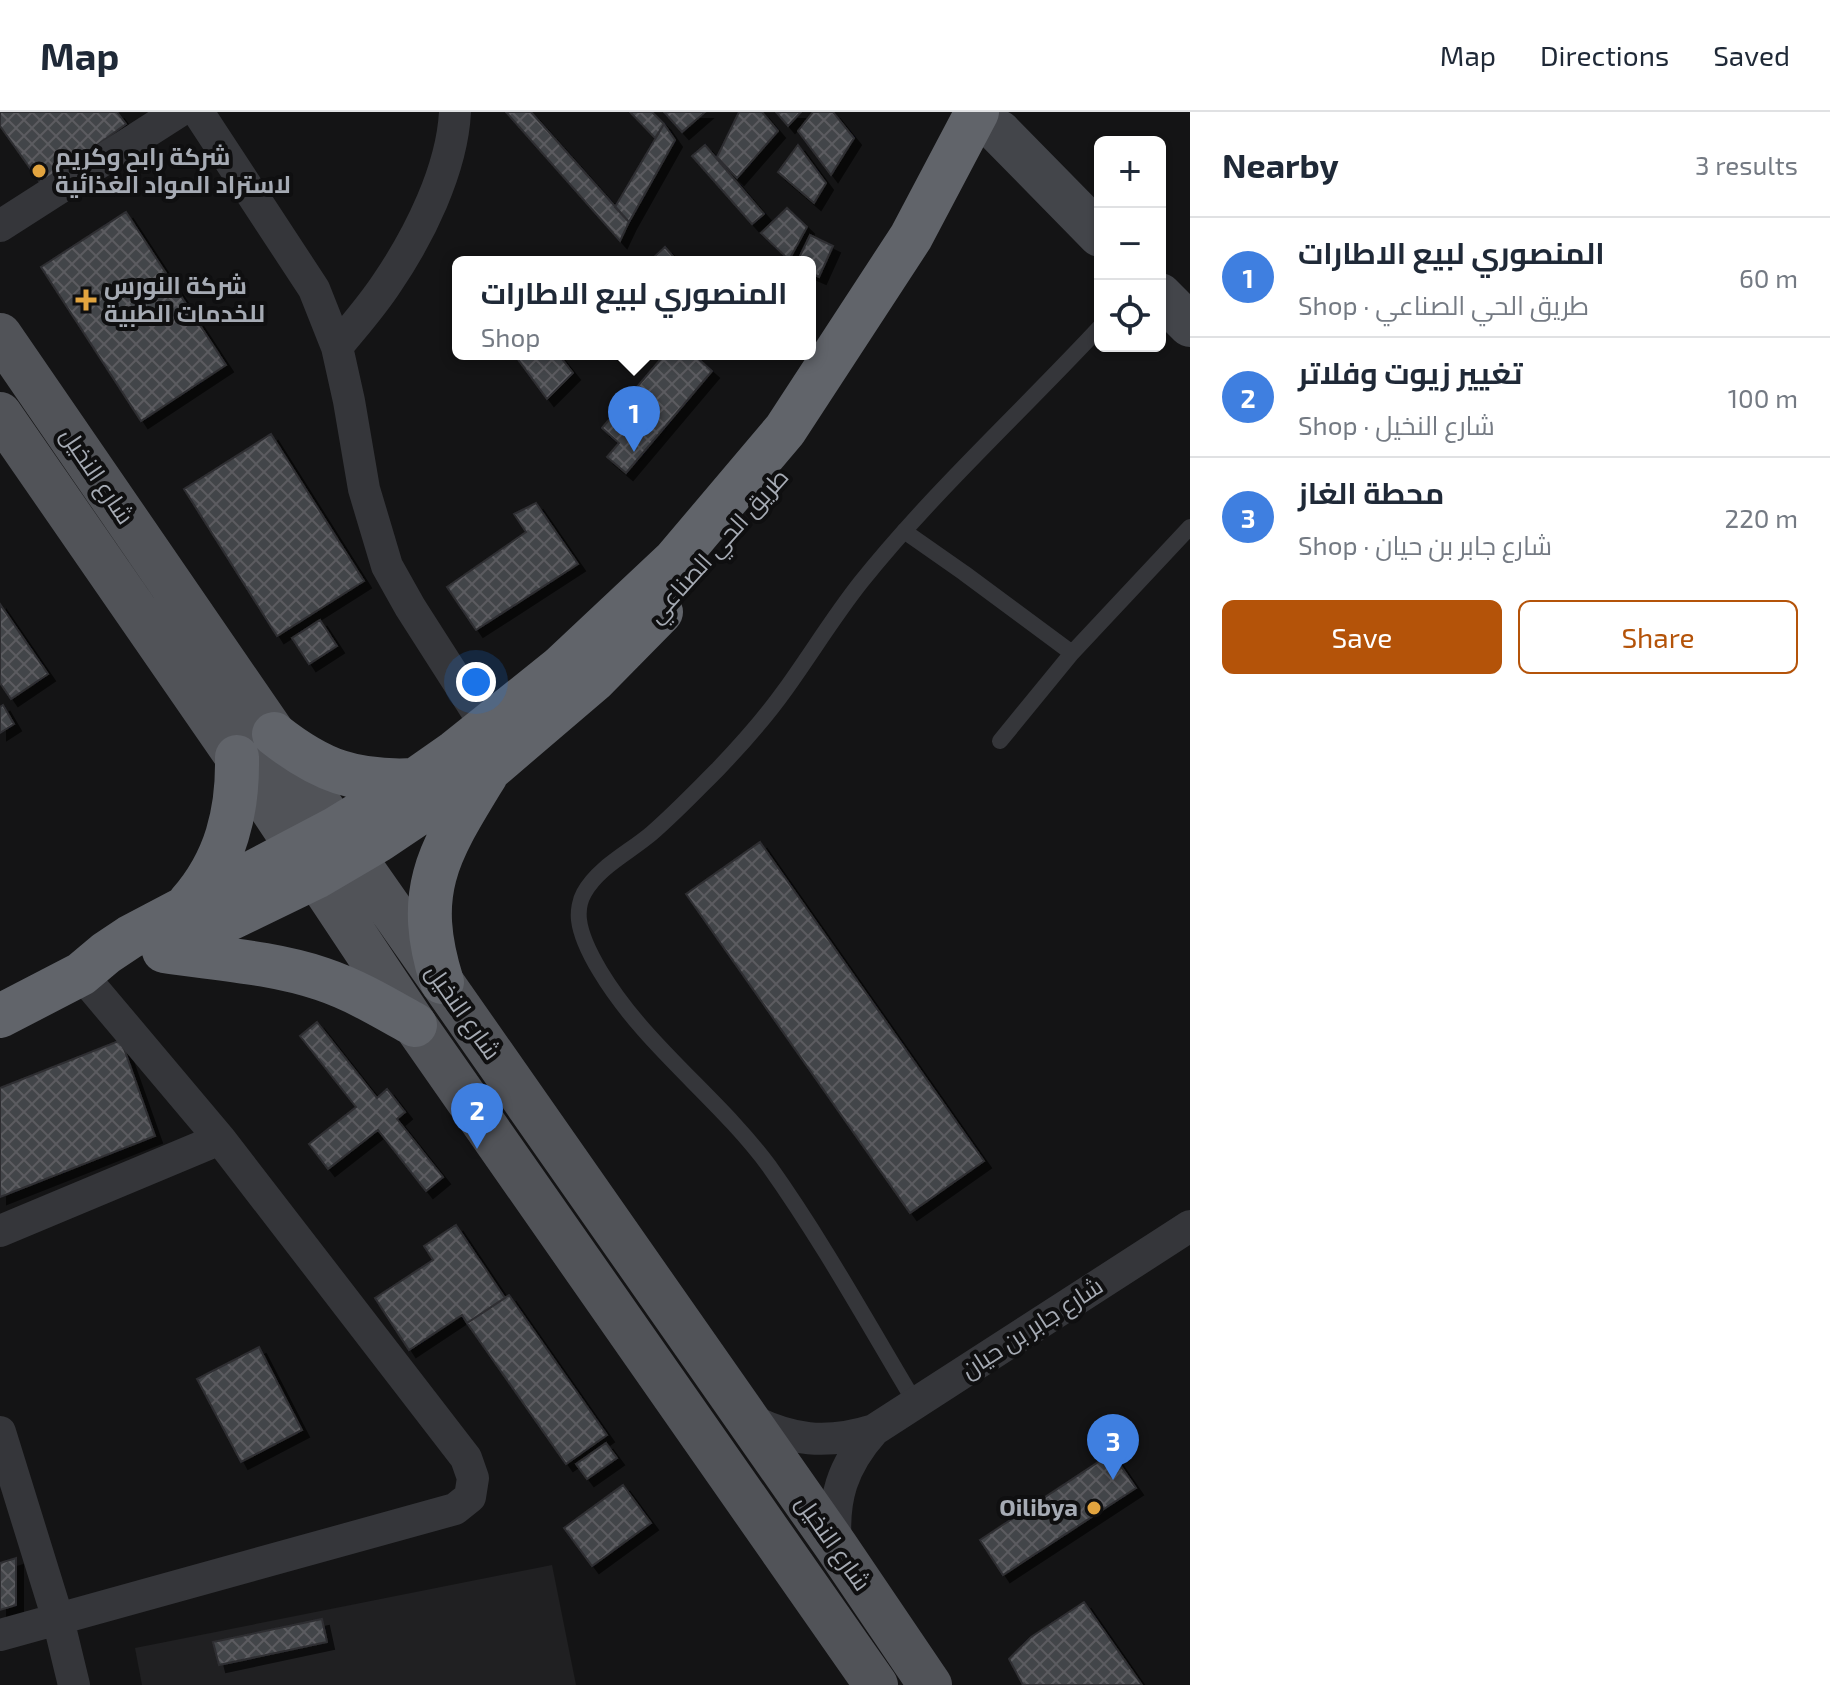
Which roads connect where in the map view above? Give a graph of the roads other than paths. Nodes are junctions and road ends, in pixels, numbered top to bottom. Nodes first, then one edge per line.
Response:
1 (198, 112) edge
2 (455, 112) edge
3 (161, 117) edge
4 (995, 119) edge
5 (0, 226) edge
6 (1094, 228) edge
7 (1166, 301) edge
8 (1190, 325) edge
9 (1094, 333) edge
10 (0, 335) edge
11 (337, 347) junction
12 (0, 414) edge
13 (1190, 527) edge
14 (904, 531) junction
15 (1072, 653) junction
16 (274, 734) junction
17 (1000, 741) dead end
18 (488, 747) junction
19 (237, 757) junction
20 (415, 780) junction
21 (325, 852) junction
22 (183, 910) junction
23 (164, 951) junction
24 (81, 974) junction
25 (442, 982) junction
26 (0, 1016) edge
27 (415, 1025) junction
28 (220, 1139) junction
29 (1190, 1226) edge
30 (0, 1231) edge
31 (916, 1404) junction
32 (747, 1418) junction
33 (874, 1430) junction
34 (0, 1432) edge
35 (836, 1546) junction
36 (58, 1619) junction
37 (0, 1635) edge
38 (74, 1685) edge
39 (876, 1685) edge
40 (930, 1685) edge

1 - 11 street
2 - 11 street
3 - 5 street
4 - 6 main road
4 - 18 highway, طريق الحي الصناعي
7 - 8 main road
9 - 14 lane
10 - 16 main road, شارع النخيل
11 - 18 street
12 - 19 main road, شارع النخيل
13 - 15 lane
14 - 15 lane
14 - 31 lane
15 - 17 lane
16 - 20 highway
16 - 21 main road, شارع النخيل
18 - 20 highway, طريق الحي الصناعي
18 - 21 highway, طريق الحي الصناعي
18 - 25 highway
19 - 21 main road, شارع النخيل
19 - 22 highway
20 - 21 highway, طريق الحي الصناعي
21 - 22 highway
21 - 23 highway
21 - 25 main road, شارع النخيل
21 - 27 main road, شارع النخيل
22 - 24 highway
23 - 24 highway
23 - 27 highway
24 - 26 highway
24 - 28 street
25 - 32 main road, شارع النخيل
27 - 39 main road, شارع النخيل
28 - 30 street
28 - 36 street
29 - 31 street, شارع جابر بن حيان
31 - 33 street, شارع جابر بن حيان
32 - 33 street
32 - 35 main road, شارع النخيل
33 - 35 street
34 - 36 street
35 - 40 main road, شارع النخيل
36 - 37 street
36 - 38 street

